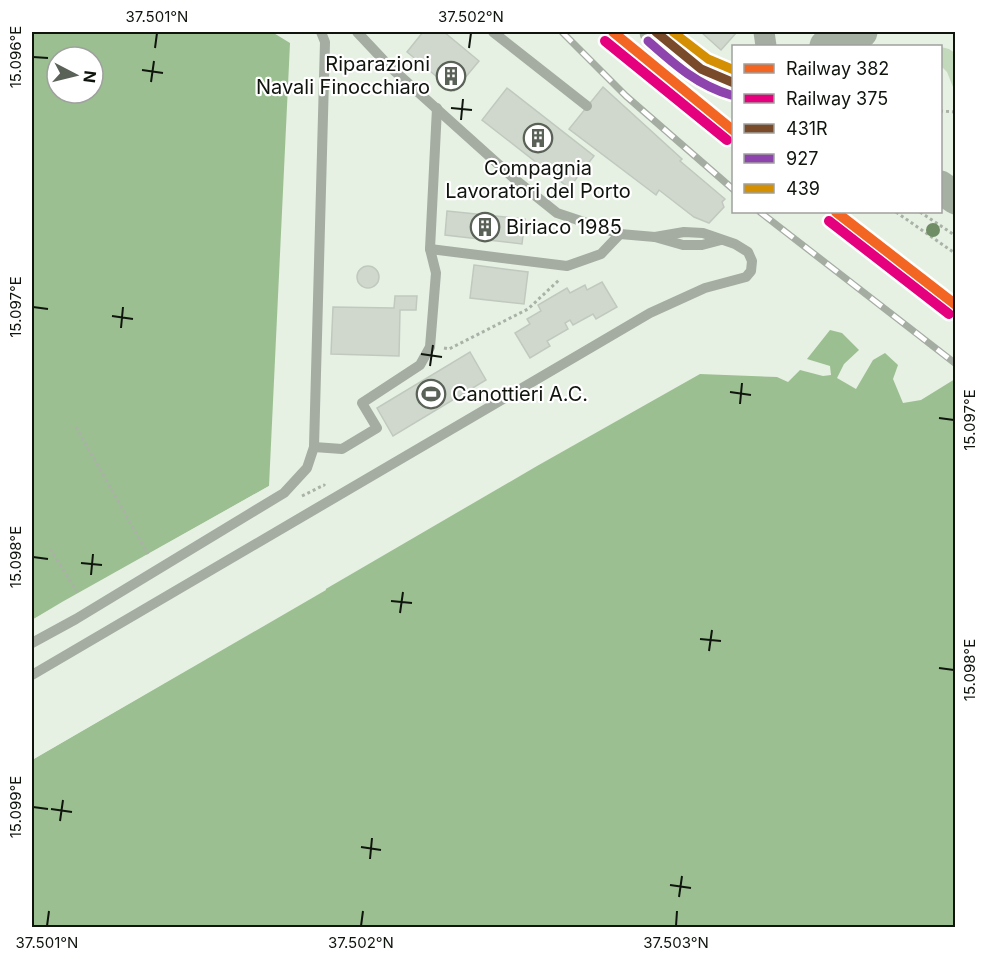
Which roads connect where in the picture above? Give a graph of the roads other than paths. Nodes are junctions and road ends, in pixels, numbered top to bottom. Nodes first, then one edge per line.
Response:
1 (321, 32) edge
2 (357, 32) edge
3 (493, 32) edge
4 (656, 32) edge
5 (679, 32) edge
6 (861, 32) edge
7 (828, 45) edge
8 (846, 45) edge
9 (732, 66) edge
10 (732, 82) edge
11 (587, 106) dead end
12 (437, 108) junction
13 (942, 188) edge
14 (956, 198) edge
15 (620, 234) junction
16 (430, 249) junction
17 (314, 447) junction
18 (32, 643) edge
19 (32, 675) edge

1 - 17 lane
2 - 12 lane
3 - 11 lane
4 - 10 main road
5 - 9 main road
6 - 7 main road
6 - 8 main road
12 - 15 lane
12 - 16 lane
13 - 14 main road
15 - 16 lane
15 - 19 lane
16 - 17 lane
17 - 18 lane

